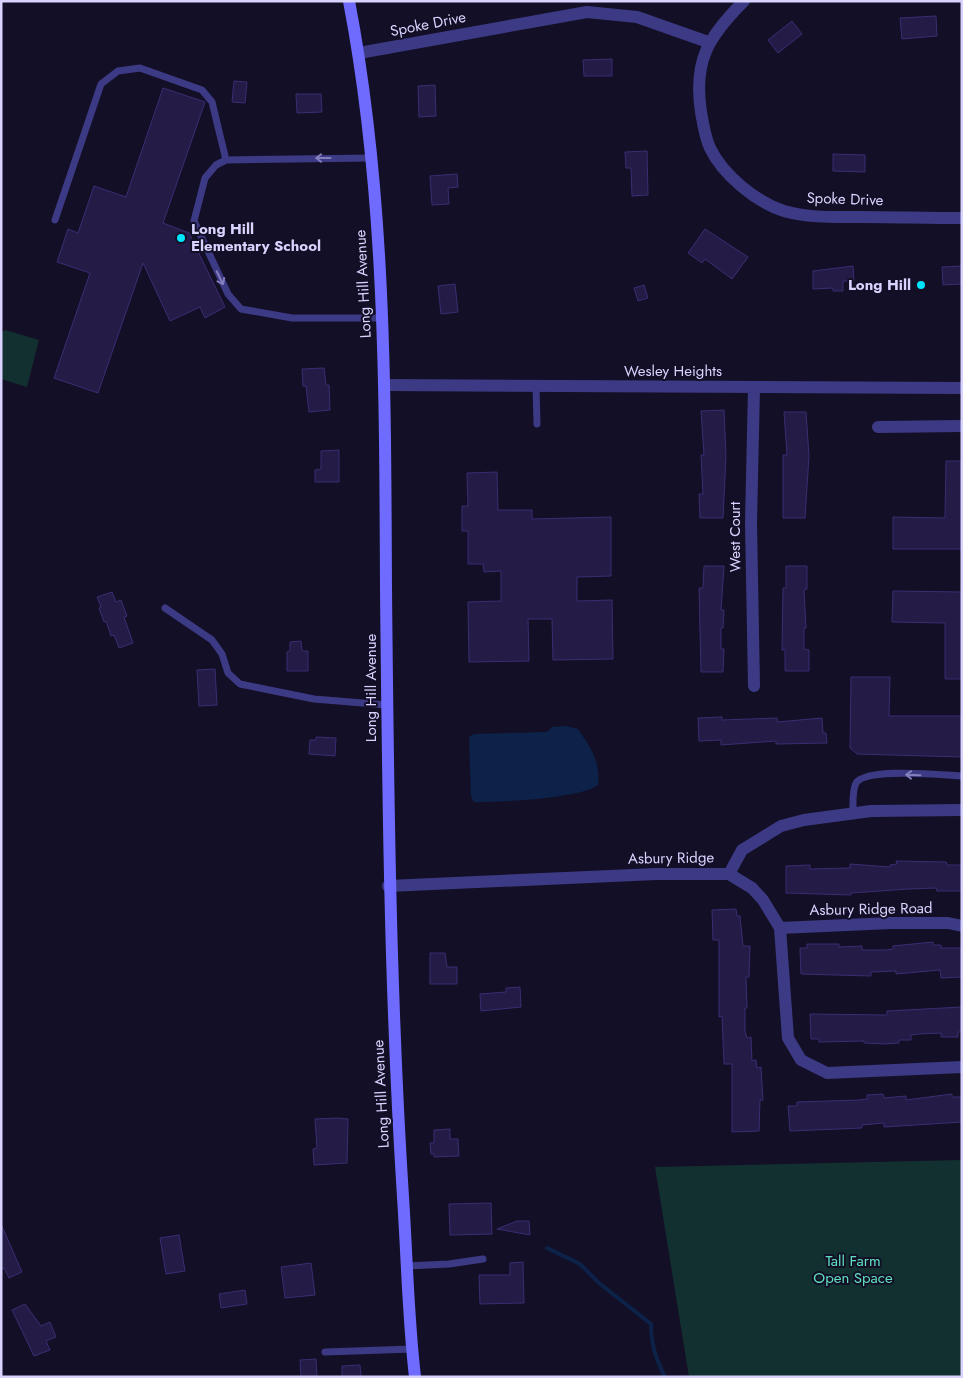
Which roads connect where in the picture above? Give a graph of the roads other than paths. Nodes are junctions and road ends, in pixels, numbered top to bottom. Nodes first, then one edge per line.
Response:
1 (349, 1) edge
2 (744, 1) edge
3 (708, 42) junction
4 (359, 53) junction
5 (372, 158) junction
6 (226, 160) junction
7 (962, 218) edge
8 (56, 220) dead end
9 (381, 318) junction
10 (385, 385) junction
11 (536, 386) junction
12 (754, 388) junction
13 (962, 388) edge
14 (537, 424) dead end
15 (962, 426) edge
16 (878, 427) dead end
17 (165, 608) dead end
18 (754, 686) dead end
19 (387, 705) junction
20 (962, 776) edge
21 (962, 810) edge
22 (853, 814) junction
23 (729, 874) junction
24 (388, 886) junction
25 (962, 926) edge
26 (780, 928) junction
27 (962, 1067) edge
28 (483, 1259) dead end
29 (407, 1266) junction
30 (412, 1349) junction
31 (325, 1352) dead end
32 (415, 1377) edge

1 - 4 street, Long Hill Avenue
2 - 3 street, Spoke Drive
3 - 4 street, Spoke Drive
3 - 7 street, Spoke Drive
4 - 5 street, Long Hill Avenue
5 -> 6 lane
5 - 9 street, Long Hill Avenue
6 - 8 lane
6 -> 9 lane
9 - 10 street, Long Hill Avenue
10 - 11 street, Wesley Heights
10 - 19 street, Long Hill Avenue
11 - 12 street, Wesley Heights
11 - 14 lane
12 - 13 street, Wesley Heights
12 - 18 street, West Court
15 - 16 street
17 - 19 lane
19 - 24 street, Long Hill Avenue
20 -> 22 lane
21 - 22 street, Asbury Ridge
22 - 23 street, Asbury Ridge
23 - 24 street, Asbury Ridge
23 - 26 street
24 - 29 street, Long Hill Avenue
25 - 26 street, Asbury Ridge Road
26 - 27 street
28 - 29 lane
29 - 30 street, Long Hill Avenue
30 - 31 lane
30 - 32 street, Long Hill Avenue

